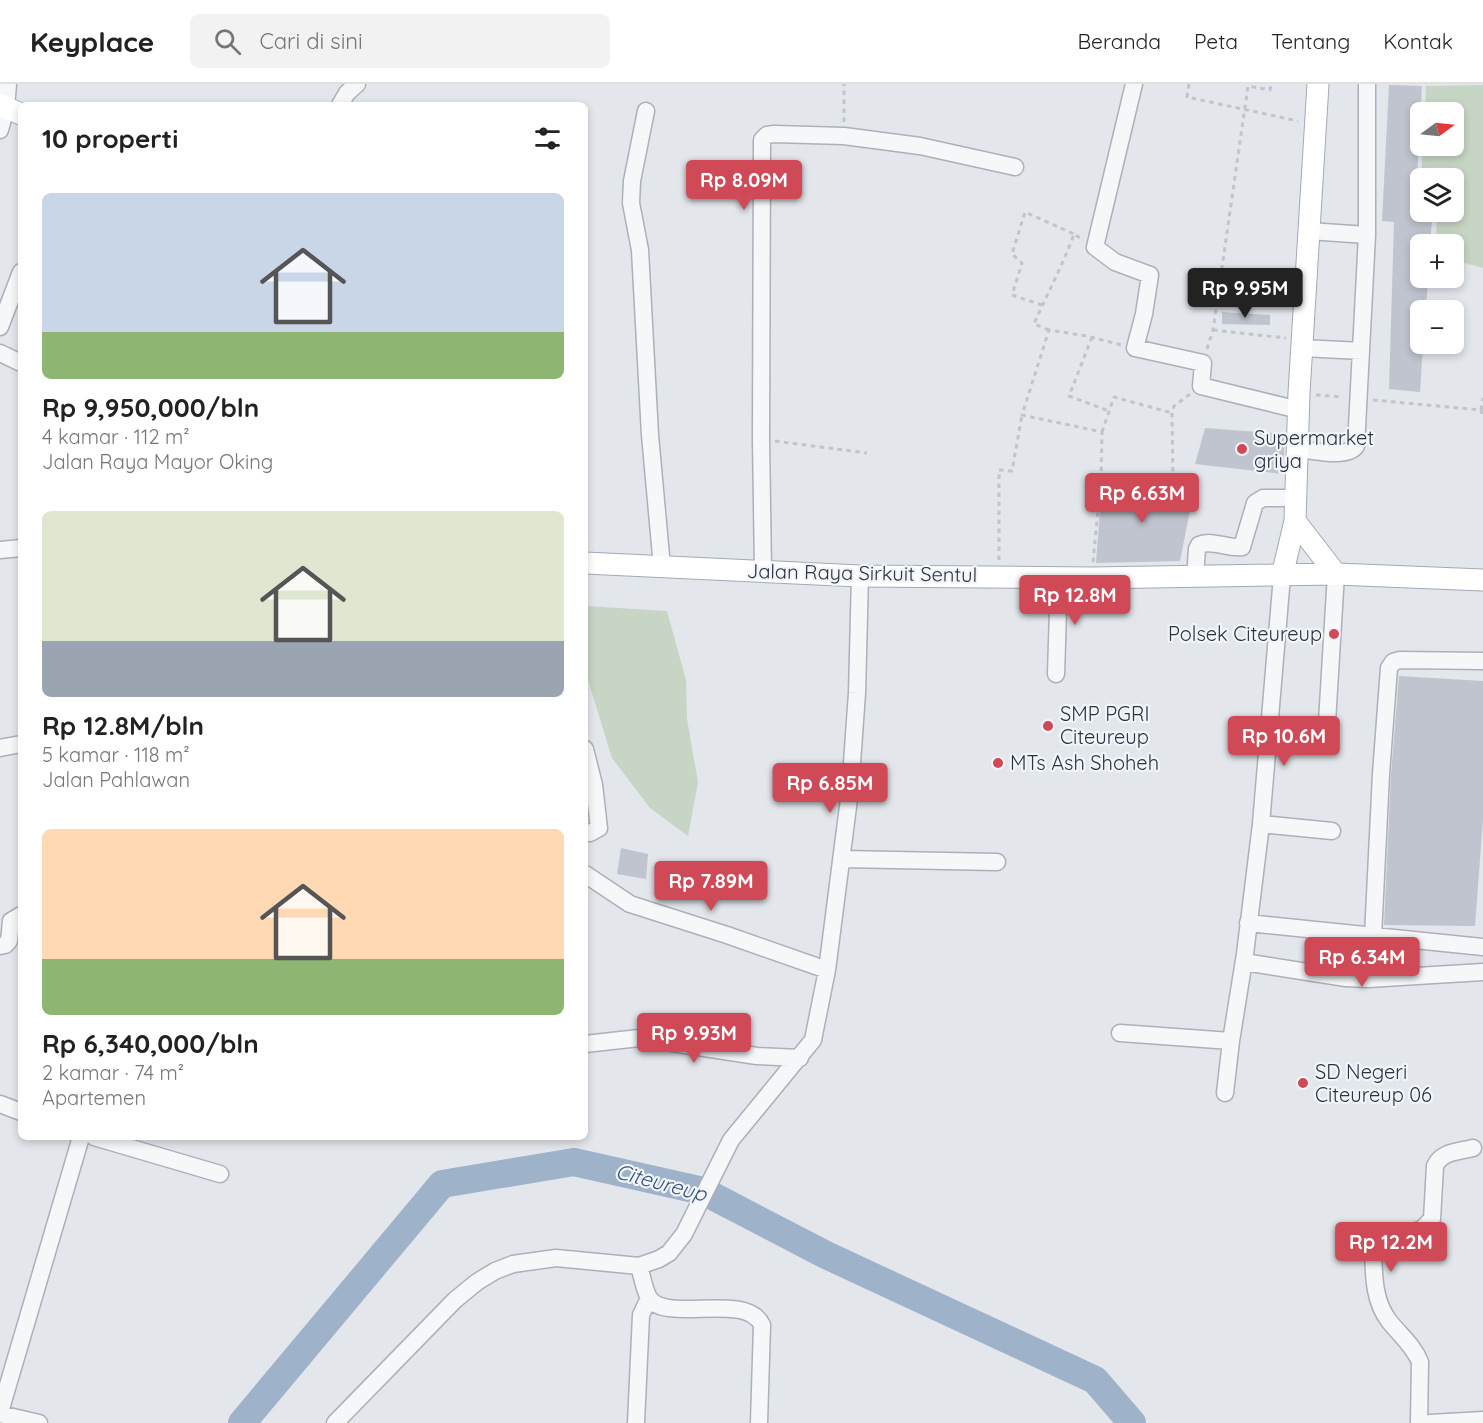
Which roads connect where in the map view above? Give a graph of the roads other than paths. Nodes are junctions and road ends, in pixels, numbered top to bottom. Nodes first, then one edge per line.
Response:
1 (8, 84) edge
2 (357, 84) edge
3 (1134, 84) edge
4 (1318, 84) edge
5 (1367, 84) edge
6 (342, 102) edge
7 (9, 109) edge
8 (646, 111) dead end
9 (0, 130) edge
10 (1015, 167) dead end
11 (1309, 231) junction
12 (1367, 235) junction
13 (18, 280) edge
14 (0, 327) edge
15 (1302, 344) junction
16 (1361, 351) junction
17 (0, 353) edge
18 (18, 362) edge
19 (1299, 402) junction
20 (1297, 449) junction
21 (1295, 498) junction
22 (1295, 521) junction
23 (18, 548) edge
24 (0, 550) edge
25 (588, 563) edge
26 (662, 567) junction
27 (763, 571) junction
28 (1336, 574) junction
29 (860, 576) junction
30 (1282, 576) junction
31 (1059, 578) junction
32 (1195, 578) junction
33 (1483, 580) edge
34 (1483, 661) edge
35 (1056, 674) dead end
36 (1327, 722) dead end
37 (18, 745) edge
38 (0, 748) edge
39 (588, 761) edge
40 (1262, 824) junction
41 (1332, 831) dead end
42 (588, 833) edge
43 (842, 859) junction
44 (998, 862) dead end
45 (588, 876) edge
46 (18, 917) edge
47 (1248, 923) junction
48 (1373, 936) junction
49 (0, 946) edge
50 (1483, 946) edge
51 (1244, 958) junction
52 (1483, 965) edge
53 (827, 970) junction
54 (1483, 972) edge
55 (1120, 1033) dead end
56 (1231, 1041) junction
57 (588, 1044) edge
58 (800, 1058) junction
59 (1225, 1093) dead end
60 (0, 1104) edge
61 (18, 1111) edge
62 (80, 1140) edge
63 (104, 1140) edge
64 (1473, 1148) dead end
65 (220, 1174) dead end
66 (639, 1266) junction
67 (649, 1298) junction
68 (0, 1413) edge
69 (1483, 1420) edge
70 (39, 1423) edge
71 (335, 1423) edge
72 (636, 1423) edge
73 (759, 1423) edge
74 (1419, 1423) edge
75 (1430, 1423) edge

1 - 7 street
2 - 6 street
3 - 19 street
4 - 11 main road
5 - 12 street
7 - 9 street
8 - 26 street
10 - 27 street
11 - 12 street
11 - 15 main road
12 - 16 street
13 - 14 street
15 - 16 street
15 - 19 main road
16 - 20 street
17 - 18 street
19 - 20 main road
20 - 21 main road
21 - 22 main road
21 - 32 street
22 - 28 main road
22 - 30 main road
23 - 24 street
25 - 26 main road, Jalan Raya Sirkuit Sentul
26 - 27 main road, Jalan Raya Sirkuit Sentul
27 - 29 main road, Jalan Raya Sirkuit Sentul
28 - 30 main road, Jalan Raya Sirkuit Sentul
28 - 33 main road, Jalan Raya Sirkuit Sentul
28 - 36 street
29 - 31 main road, Jalan Raya Sirkuit Sentul
29 - 43 street
30 - 32 main road, Jalan Raya Sirkuit Sentul
30 - 40 street
31 - 32 main road, Jalan Raya Sirkuit Sentul
31 - 35 street
34 - 48 street
37 - 38 street
39 - 42 street
40 - 41 street
40 - 47 street
43 - 44 street
43 - 53 street
45 - 53 street
46 - 49 street
47 - 48 street
47 - 51 street
48 - 50 street
51 - 52 street
51 - 54 street
51 - 56 street
53 - 58 street
55 - 56 street
56 - 59 street
57 - 58 street
58 - 66 street
60 - 61 street
62 - 68 street
63 - 65 street
64 - 74 street
66 - 67 street
66 - 71 street
67 - 72 street
67 - 73 street
68 - 70 street
69 - 75 street

